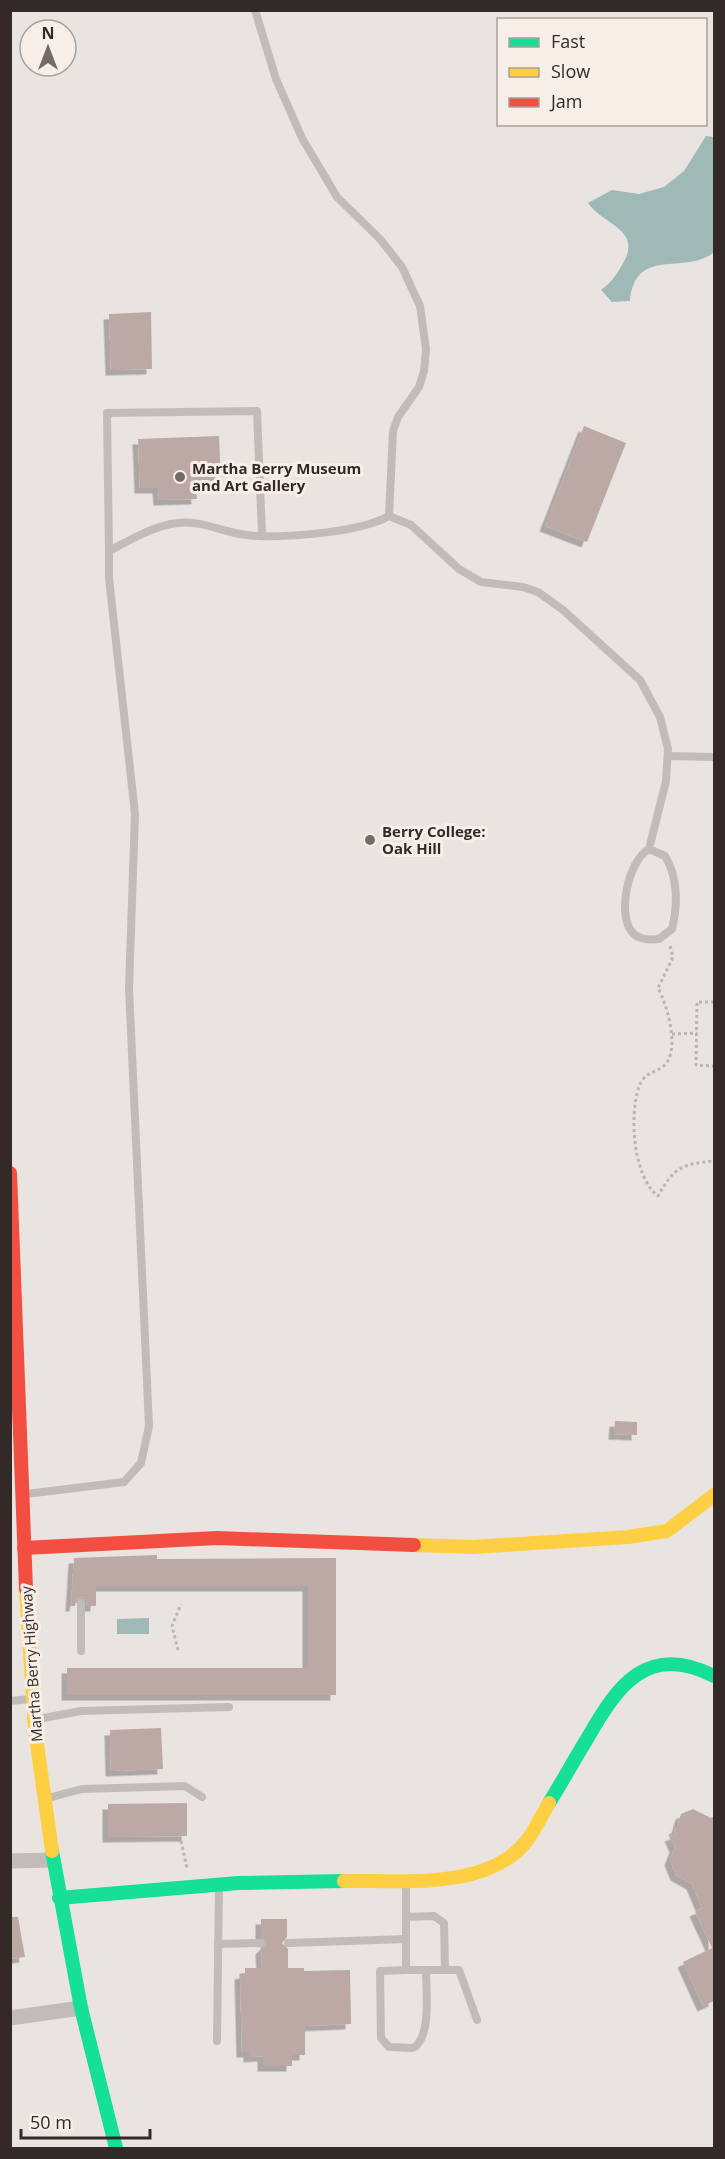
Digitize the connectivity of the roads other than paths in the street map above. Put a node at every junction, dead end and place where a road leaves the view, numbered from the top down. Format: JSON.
{"nodes":[{"id":1,"x":255,"y":10,"type":"edge"},
{"id":2,"x":389,"y":516,"type":"junction"},
{"id":3,"x":262,"y":535,"type":"junction"},
{"id":4,"x":109,"y":550,"type":"junction"},
{"id":5,"x":668,"y":756,"type":"junction"},
{"id":6,"x":714,"y":757,"type":"edge"},
{"id":7,"x":649,"y":849,"type":"junction"},
{"id":8,"x":10,"y":1173,"type":"edge"},
{"id":9,"x":16,"y":1494,"type":"edge"},
{"id":10,"x":714,"y":1495,"type":"edge"},
{"id":11,"x":24,"y":1548,"type":"junction"},
{"id":12,"x":81,"y":1602,"type":"dead end"},
{"id":13,"x":81,"y":1651,"type":"dead end"},
{"id":14,"x":714,"y":1676,"type":"edge"},
{"id":15,"x":33,"y":1699,"type":"junction"},
{"id":16,"x":10,"y":1701,"type":"edge"},
{"id":17,"x":229,"y":1707,"type":"dead end"},
{"id":18,"x":34,"y":1719,"type":"junction"},
{"id":19,"x":202,"y":1797,"type":"dead end"},
{"id":20,"x":44,"y":1799,"type":"junction"},
{"id":21,"x":52,"y":1860,"type":"junction"},
{"id":22,"x":10,"y":1861,"type":"edge"},
{"id":23,"x":406,"y":1881,"type":"junction"},
{"id":24,"x":219,"y":1885,"type":"junction"},
{"id":25,"x":59,"y":1898,"type":"junction"},
{"id":26,"x":406,"y":1917,"type":"junction"},
{"id":27,"x":406,"y":1939,"type":"junction"},
{"id":28,"x":261,"y":1943,"type":"dead end"},
{"id":29,"x":288,"y":1943,"type":"dead end"},
{"id":30,"x":218,"y":1944,"type":"junction"},
{"id":31,"x":406,"y":1970,"type":"junction"},
{"id":32,"x":426,"y":1970,"type":"junction"},
{"id":33,"x":445,"y":1970,"type":"junction"},
{"id":34,"x":81,"y":2008,"type":"junction"},
{"id":35,"x":10,"y":2018,"type":"edge"},
{"id":36,"x":477,"y":2020,"type":"dead end"},
{"id":37,"x":217,"y":2041,"type":"dead end"},
{"id":38,"x":117,"y":2148,"type":"edge"}],
"edges":[{"from":1,"to":2,"type":"lane"},
{"from":2,"to":3,"type":"lane"},
{"from":2,"to":5,"type":"lane"},
{"from":3,"to":4,"type":"lane"},
{"from":3,"to":4,"type":"lane"},
{"from":4,"to":9,"type":"lane"},
{"from":5,"to":6,"type":"lane"},
{"from":5,"to":7,"type":"lane"},
{"from":7,"to":7,"type":"lane"},
{"from":8,"to":9,"type":"street","name":"Martha Berry Highway"},
{"from":9,"to":11,"type":"street","name":"Martha Berry Highway"},
{"from":10,"to":11,"type":"street"},
{"from":11,"to":15,"type":"street","name":"Martha Berry Highway"},
{"from":12,"to":13,"type":"lane"},
{"from":14,"to":23,"type":"street"},
{"from":15,"to":16,"type":"lane"},
{"from":15,"to":18,"type":"street","name":"Martha Berry Highway"},
{"from":17,"to":18,"type":"lane"},
{"from":18,"to":20,"type":"street","name":"Martha Berry Highway"},
{"from":19,"to":20,"type":"lane"},
{"from":20,"to":21,"type":"street","name":"Martha Berry Highway"},
{"from":21,"to":22,"type":"street"},
{"from":21,"to":25,"type":"street","name":"Martha Berry Highway"},
{"from":23,"to":24,"type":"street"},
{"from":23,"to":26,"type":"lane"},
{"from":24,"to":25,"type":"street"},
{"from":24,"to":30,"type":"lane"},
{"from":25,"to":34,"type":"street","name":"Martha Berry Highway"},
{"from":26,"to":27,"type":"lane"},
{"from":26,"to":33,"type":"lane"},
{"from":27,"to":29,"type":"lane"},
{"from":27,"to":31,"type":"lane"},
{"from":28,"to":30,"type":"lane"},
{"from":30,"to":37,"type":"lane"},
{"from":31,"to":32,"type":"lane"},
{"from":31,"to":32,"type":"lane"},
{"from":32,"to":33,"type":"lane"},
{"from":33,"to":36,"type":"lane"},
{"from":34,"to":35,"type":"street"},
{"from":34,"to":38,"type":"street","name":"Martha Berry Highway"}]}
